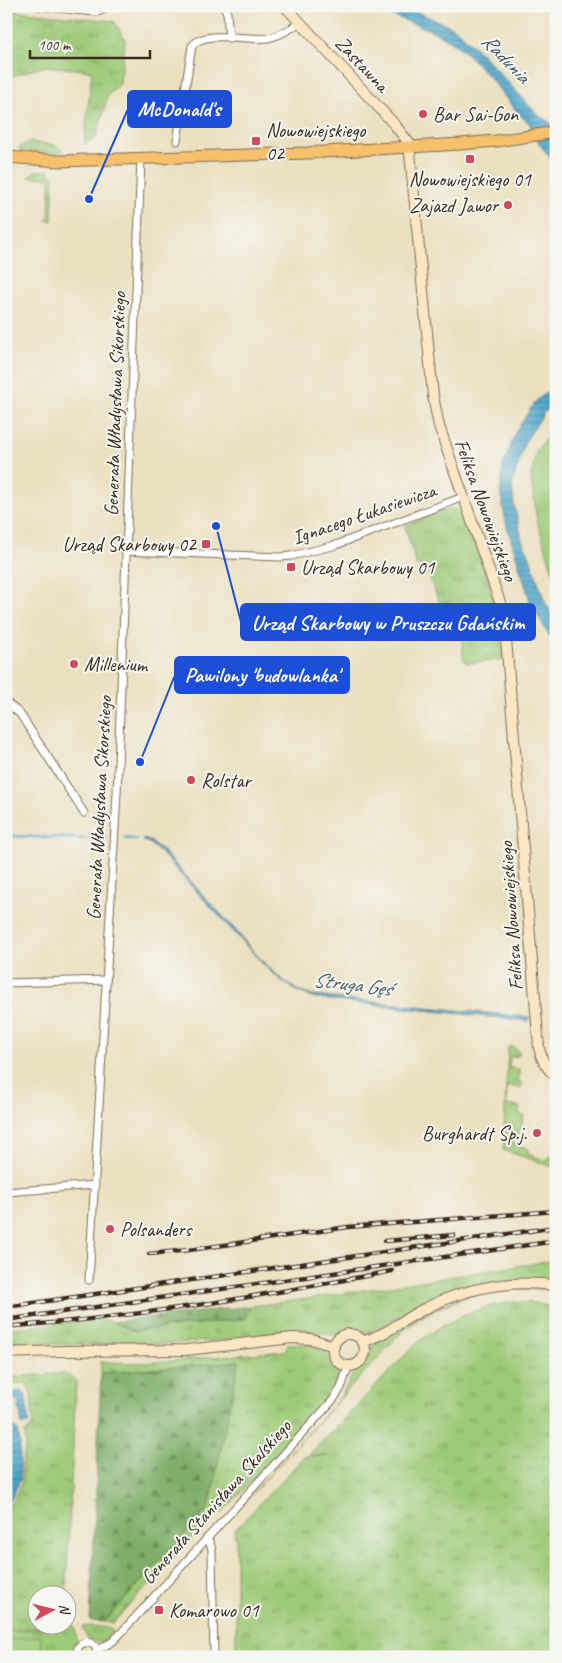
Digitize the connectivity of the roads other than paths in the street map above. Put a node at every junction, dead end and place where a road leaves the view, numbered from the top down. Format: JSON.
{"nodes":[{"id":1,"x":40,"y":6,"type":"edge"},
{"id":2,"x":106,"y":6,"type":"edge"},
{"id":3,"x":224,"y":6,"type":"edge"},
{"id":4,"x":286,"y":6,"type":"edge"},
{"id":5,"x":300,"y":22,"type":"junction"},
{"id":6,"x":229,"y":38,"type":"junction"},
{"id":7,"x":556,"y":132,"type":"edge"},
{"id":8,"x":177,"y":141,"type":"dead end"},
{"id":9,"x":410,"y":147,"type":"junction"},
{"id":10,"x":6,"y":157,"type":"edge"},
{"id":11,"x":141,"y":158,"type":"junction"},
{"id":12,"x":463,"y":497,"type":"junction"},
{"id":13,"x":125,"y":551,"type":"junction"},
{"id":14,"x":6,"y":702,"type":"edge"},
{"id":15,"x":84,"y":813,"type":"dead end"},
{"id":16,"x":106,"y":980,"type":"junction"},
{"id":17,"x":6,"y":983,"type":"edge"},
{"id":18,"x":556,"y":1077,"type":"edge"},
{"id":19,"x":94,"y":1185,"type":"junction"},
{"id":20,"x":6,"y":1191,"type":"edge"},
{"id":21,"x":89,"y":1280,"type":"dead end"},
{"id":22,"x":556,"y":1285,"type":"edge"},
{"id":23,"x":363,"y":1342,"type":"junction"},
{"id":24,"x":334,"y":1346,"type":"junction"},
{"id":25,"x":6,"y":1353,"type":"edge"},
{"id":26,"x":348,"y":1367,"type":"junction"},
{"id":27,"x":206,"y":1539,"type":"junction"},
{"id":28,"x":97,"y":1654,"type":"edge"},
{"id":29,"x":76,"y":1657,"type":"edge"},
{"id":30,"x":214,"y":1657,"type":"edge"}],
"edges":[{"from":1,"to":2,"type":"street"},
{"from":3,"to":6,"type":"street"},
{"from":4,"to":5,"type":"street","name":"Zastawna"},
{"from":5,"to":6,"type":"street"},
{"from":5,"to":9,"type":"street","name":"Zastawna"},
{"from":6,"to":8,"type":"street"},
{"from":7,"to":9,"type":"main road"},
{"from":9,"to":11,"type":"main road"},
{"from":9,"to":12,"type":"street","name":"Feliksa Nowowiejskiego"},
{"from":10,"to":11,"type":"main road"},
{"from":11,"to":13,"type":"street","name":"Generała Władysława Sikorskiego"},
{"from":12,"to":13,"type":"street","name":"Ignacego Łukasiewicza"},
{"from":12,"to":18,"type":"street","name":"Feliksa Nowowiejskiego"},
{"from":13,"to":16,"type":"street","name":"Generała Władysława Sikorskiego"},
{"from":14,"to":15,"type":"street"},
{"from":16,"to":17,"type":"street"},
{"from":16,"to":19,"type":"street","name":"Generała Władysława Sikorskiego"},
{"from":19,"to":20,"type":"street"},
{"from":19,"to":21,"type":"street","name":"Generała Władysława Sikorskiego"},
{"from":22,"to":23,"type":"street"},
{"from":23,"to":24,"type":"street"},
{"from":23,"to":26,"type":"street","name":"Generała Stanisława Skalskiego"},
{"from":24,"to":25,"type":"street"},
{"from":24,"to":26,"type":"street"},
{"from":26,"to":27,"type":"street","name":"Generała Stanisława Skalskiego"},
{"from":27,"to":28,"type":"street","name":"Generała Stanisława Skalskiego"},
{"from":27,"to":30,"type":"street"},
{"from":28,"to":29,"type":"street"}]}
